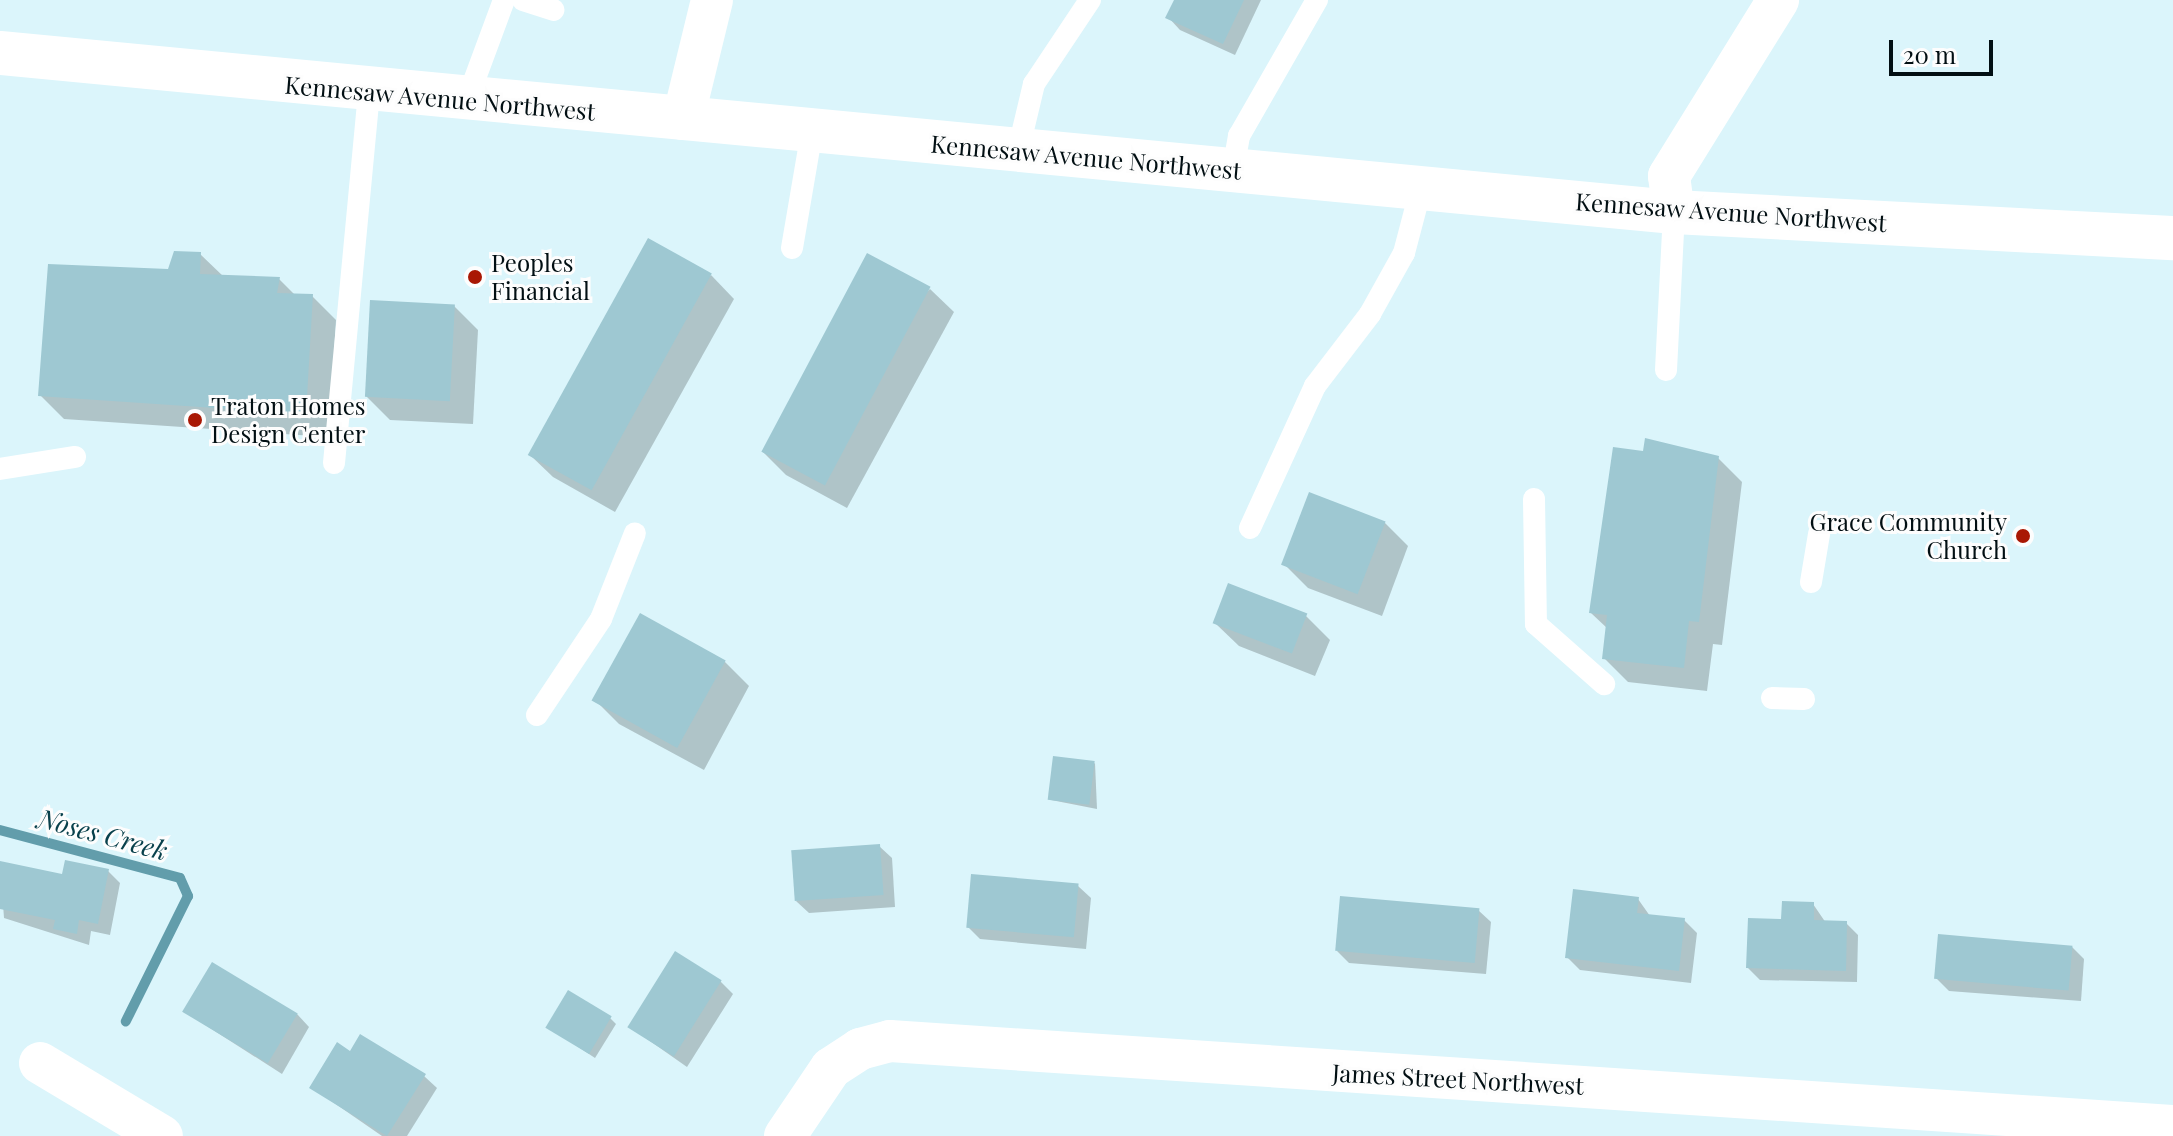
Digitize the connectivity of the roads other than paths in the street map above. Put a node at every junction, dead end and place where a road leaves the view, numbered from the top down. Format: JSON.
{"nodes":[{"id":1,"x":504,"y":0,"type":"edge"},
{"id":2,"x":523,"y":0,"type":"edge"},
{"id":3,"x":712,"y":0,"type":"edge"},
{"id":4,"x":1090,"y":0,"type":"edge"},
{"id":5,"x":1317,"y":0,"type":"edge"},
{"id":6,"x":1778,"y":0,"type":"edge"},
{"id":7,"x":553,"y":10,"type":"dead end"},
{"id":8,"x":0,"y":53,"type":"edge"},
{"id":9,"x":369,"y":93,"type":"junction"},
{"id":10,"x":467,"y":100,"type":"junction"},
{"id":11,"x":683,"y":119,"type":"junction"},
{"id":12,"x":812,"y":131,"type":"junction"},
{"id":13,"x":1018,"y":151,"type":"junction"},
{"id":14,"x":1233,"y":170,"type":"junction"},
{"id":15,"x":1421,"y":188,"type":"junction"},
{"id":16,"x":1674,"y":212,"type":"junction"},
{"id":17,"x":2173,"y":238,"type":"edge"},
{"id":18,"x":792,"y":248,"type":"dead end"},
{"id":19,"x":1666,"y":370,"type":"dead end"},
{"id":20,"x":75,"y":457,"type":"dead end"},
{"id":21,"x":334,"y":463,"type":"dead end"},
{"id":22,"x":0,"y":469,"type":"edge"},
{"id":23,"x":1534,"y":499,"type":"dead end"},
{"id":24,"x":1250,"y":528,"type":"dead end"},
{"id":25,"x":635,"y":533,"type":"dead end"},
{"id":26,"x":1819,"y":534,"type":"dead end"},
{"id":27,"x":1811,"y":582,"type":"dead end"},
{"id":28,"x":1604,"y":684,"type":"dead end"},
{"id":29,"x":1772,"y":698,"type":"dead end"},
{"id":30,"x":1804,"y":699,"type":"dead end"},
{"id":31,"x":537,"y":715,"type":"dead end"},
{"id":32,"x":40,"y":1063,"type":"dead end"},
{"id":33,"x":2173,"y":1126,"type":"edge"},
{"id":34,"x":162,"y":1136,"type":"edge"},
{"id":35,"x":785,"y":1136,"type":"edge"}],
"edges":[{"from":1,"to":10,"type":"lane"},
{"from":2,"to":7,"type":"lane"},
{"from":3,"to":11,"type":"street"},
{"from":4,"to":13,"type":"lane"},
{"from":5,"to":14,"type":"lane"},
{"from":6,"to":16,"type":"street"},
{"from":8,"to":9,"type":"street","name":"Kennesaw Avenue Northwest"},
{"from":9,"to":10,"type":"street","name":"Kennesaw Avenue Northwest"},
{"from":9,"to":21,"type":"lane"},
{"from":10,"to":11,"type":"street","name":"Kennesaw Avenue Northwest"},
{"from":11,"to":12,"type":"street","name":"Kennesaw Avenue Northwest"},
{"from":12,"to":13,"type":"street","name":"Kennesaw Avenue Northwest"},
{"from":12,"to":18,"type":"lane"},
{"from":13,"to":14,"type":"street","name":"Kennesaw Avenue Northwest"},
{"from":14,"to":15,"type":"street","name":"Kennesaw Avenue Northwest"},
{"from":15,"to":16,"type":"street","name":"Kennesaw Avenue Northwest"},
{"from":15,"to":24,"type":"lane"},
{"from":16,"to":17,"type":"street","name":"Kennesaw Avenue Northwest"},
{"from":16,"to":19,"type":"lane"},
{"from":20,"to":22,"type":"lane"},
{"from":23,"to":28,"type":"lane"},
{"from":25,"to":31,"type":"lane"},
{"from":26,"to":27,"type":"lane"},
{"from":29,"to":30,"type":"lane"},
{"from":32,"to":34,"type":"street"},
{"from":33,"to":35,"type":"street","name":"James Street Northwest"}]}
